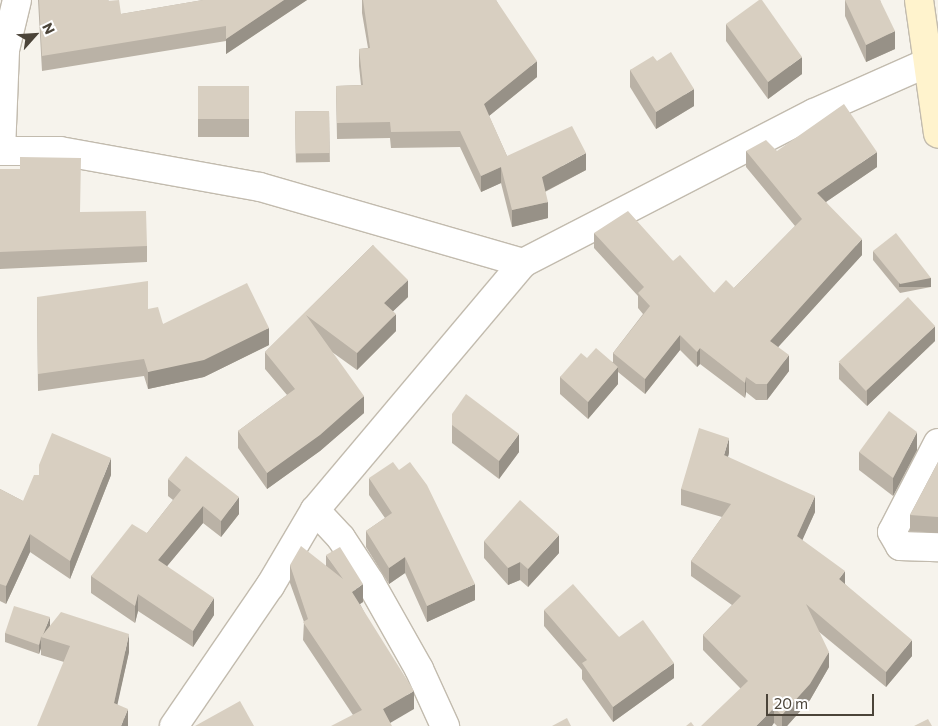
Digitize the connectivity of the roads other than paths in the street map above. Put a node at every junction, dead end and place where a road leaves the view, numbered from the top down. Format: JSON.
{"nodes":[{"id":1,"x":17,"y":0,"type":"edge"},
{"id":2,"x":919,"y":0,"type":"edge"},
{"id":3,"x":933,"y":59,"type":"edge"},
{"id":4,"x":938,"y":134,"type":"edge"},
{"id":5,"x":1,"y":151,"type":"edge"},
{"id":6,"x":523,"y":262,"type":"junction"},
{"id":7,"x":938,"y":443,"type":"edge"},
{"id":8,"x":315,"y":510,"type":"junction"},
{"id":9,"x":938,"y":546,"type":"edge"},
{"id":10,"x":174,"y":726,"type":"edge"},
{"id":11,"x":446,"y":726,"type":"edge"}],
"edges":[{"from":1,"to":5,"type":"street"},
{"from":2,"to":3,"type":"street"},
{"from":3,"to":4,"type":"street"},
{"from":3,"to":6,"type":"street"},
{"from":5,"to":6,"type":"street"},
{"from":6,"to":8,"type":"street"},
{"from":7,"to":9,"type":"street"},
{"from":8,"to":10,"type":"street"},
{"from":8,"to":11,"type":"street"}]}
